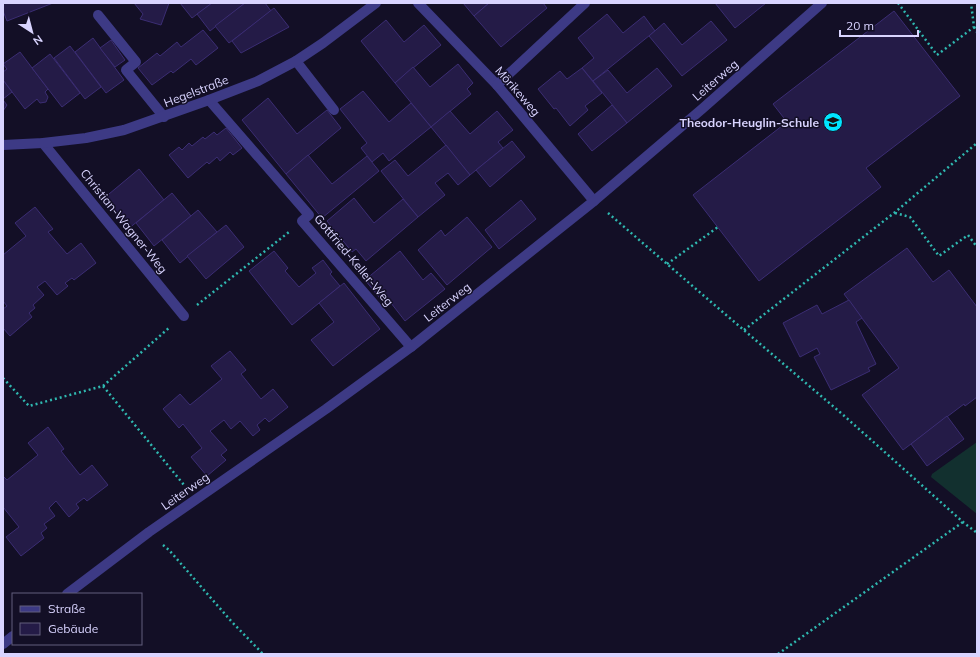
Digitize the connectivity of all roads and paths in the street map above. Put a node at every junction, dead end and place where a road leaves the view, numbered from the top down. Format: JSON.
{"nodes":[{"id":1,"x":376,"y":3,"type":"edge"},
{"id":2,"x":418,"y":3,"type":"edge"},
{"id":3,"x":585,"y":3,"type":"edge"},
{"id":4,"x":822,"y":3,"type":"edge"},
{"id":5,"x":898,"y":3,"type":"edge"},
{"id":6,"x":971,"y":3,"type":"edge"},
{"id":7,"x":98,"y":16,"type":"dead end"},
{"id":8,"x":974,"y":27,"type":"junction"},
{"id":9,"x":977,"y":32,"type":"edge"},
{"id":10,"x":296,"y":61,"type":"junction"},
{"id":11,"x":497,"y":85,"type":"junction"},
{"id":12,"x":209,"y":100,"type":"junction"},
{"id":13,"x":334,"y":110,"type":"dead end"},
{"id":14,"x":164,"y":117,"type":"junction"},
{"id":15,"x":44,"y":143,"type":"junction"},
{"id":16,"x":977,"y":143,"type":"edge"},
{"id":17,"x":3,"y":145,"type":"edge"},
{"id":18,"x":594,"y":201,"type":"junction"},
{"id":19,"x":894,"y":213,"type":"junction"},
{"id":20,"x":302,"y":221,"type":"junction"},
{"id":21,"x":718,"y":227,"type":"dead end"},
{"id":22,"x":977,"y":247,"type":"edge"},
{"id":23,"x":667,"y":264,"type":"junction"},
{"id":24,"x":184,"y":316,"type":"junction"},
{"id":25,"x":744,"y":330,"type":"junction"},
{"id":26,"x":411,"y":347,"type":"junction"},
{"id":27,"x":3,"y":378,"type":"edge"},
{"id":28,"x":103,"y":386,"type":"junction"},
{"id":29,"x":196,"y":499,"type":"junction"},
{"id":30,"x":963,"y":522,"type":"junction"},
{"id":31,"x":149,"y":532,"type":"junction"},
{"id":32,"x":977,"y":533,"type":"edge"},
{"id":33,"x":68,"y":593,"type":"edge"},
{"id":34,"x":12,"y":637,"type":"edge"},
{"id":35,"x":3,"y":644,"type":"edge"},
{"id":36,"x":262,"y":654,"type":"edge"},
{"id":37,"x":778,"y":654,"type":"edge"}],
"edges":[{"from":1,"to":10,"type":"street","name":"Hegelstraße"},
{"from":2,"to":11,"type":"street","name":"Mörikeweg"},
{"from":3,"to":11,"type":"street"},
{"from":4,"to":18,"type":"street","name":"Leiterweg"},
{"from":5,"to":8,"type":"path"},
{"from":6,"to":8,"type":"path"},
{"from":7,"to":14,"type":"street"},
{"from":8,"to":9,"type":"path"},
{"from":10,"to":12,"type":"street","name":"Hegelstraße"},
{"from":10,"to":13,"type":"street"},
{"from":11,"to":18,"type":"street","name":"Mörikeweg"},
{"from":12,"to":14,"type":"street","name":"Hegelstraße"},
{"from":12,"to":20,"type":"street","name":"Gottfried-Keller-Weg"},
{"from":14,"to":15,"type":"street","name":"Hegelstraße"},
{"from":15,"to":17,"type":"street","name":"Hegelstraße"},
{"from":15,"to":24,"type":"street","name":"Christian-Wagner-Weg"},
{"from":16,"to":19,"type":"path"},
{"from":18,"to":23,"type":"path"},
{"from":18,"to":26,"type":"street","name":"Leiterweg"},
{"from":19,"to":22,"type":"path"},
{"from":19,"to":25,"type":"path"},
{"from":20,"to":24,"type":"path"},
{"from":20,"to":26,"type":"street","name":"Gottfried-Keller-Weg"},
{"from":21,"to":23,"type":"path"},
{"from":23,"to":25,"type":"path"},
{"from":24,"to":28,"type":"path"},
{"from":25,"to":30,"type":"path"},
{"from":26,"to":29,"type":"street","name":"Leiterweg"},
{"from":27,"to":28,"type":"path"},
{"from":28,"to":29,"type":"path"},
{"from":29,"to":31,"type":"street","name":"Leiterweg"},
{"from":30,"to":32,"type":"path"},
{"from":30,"to":37,"type":"path"},
{"from":31,"to":33,"type":"street","name":"Leiterweg"},
{"from":31,"to":36,"type":"path"},
{"from":34,"to":35,"type":"street"}]}
